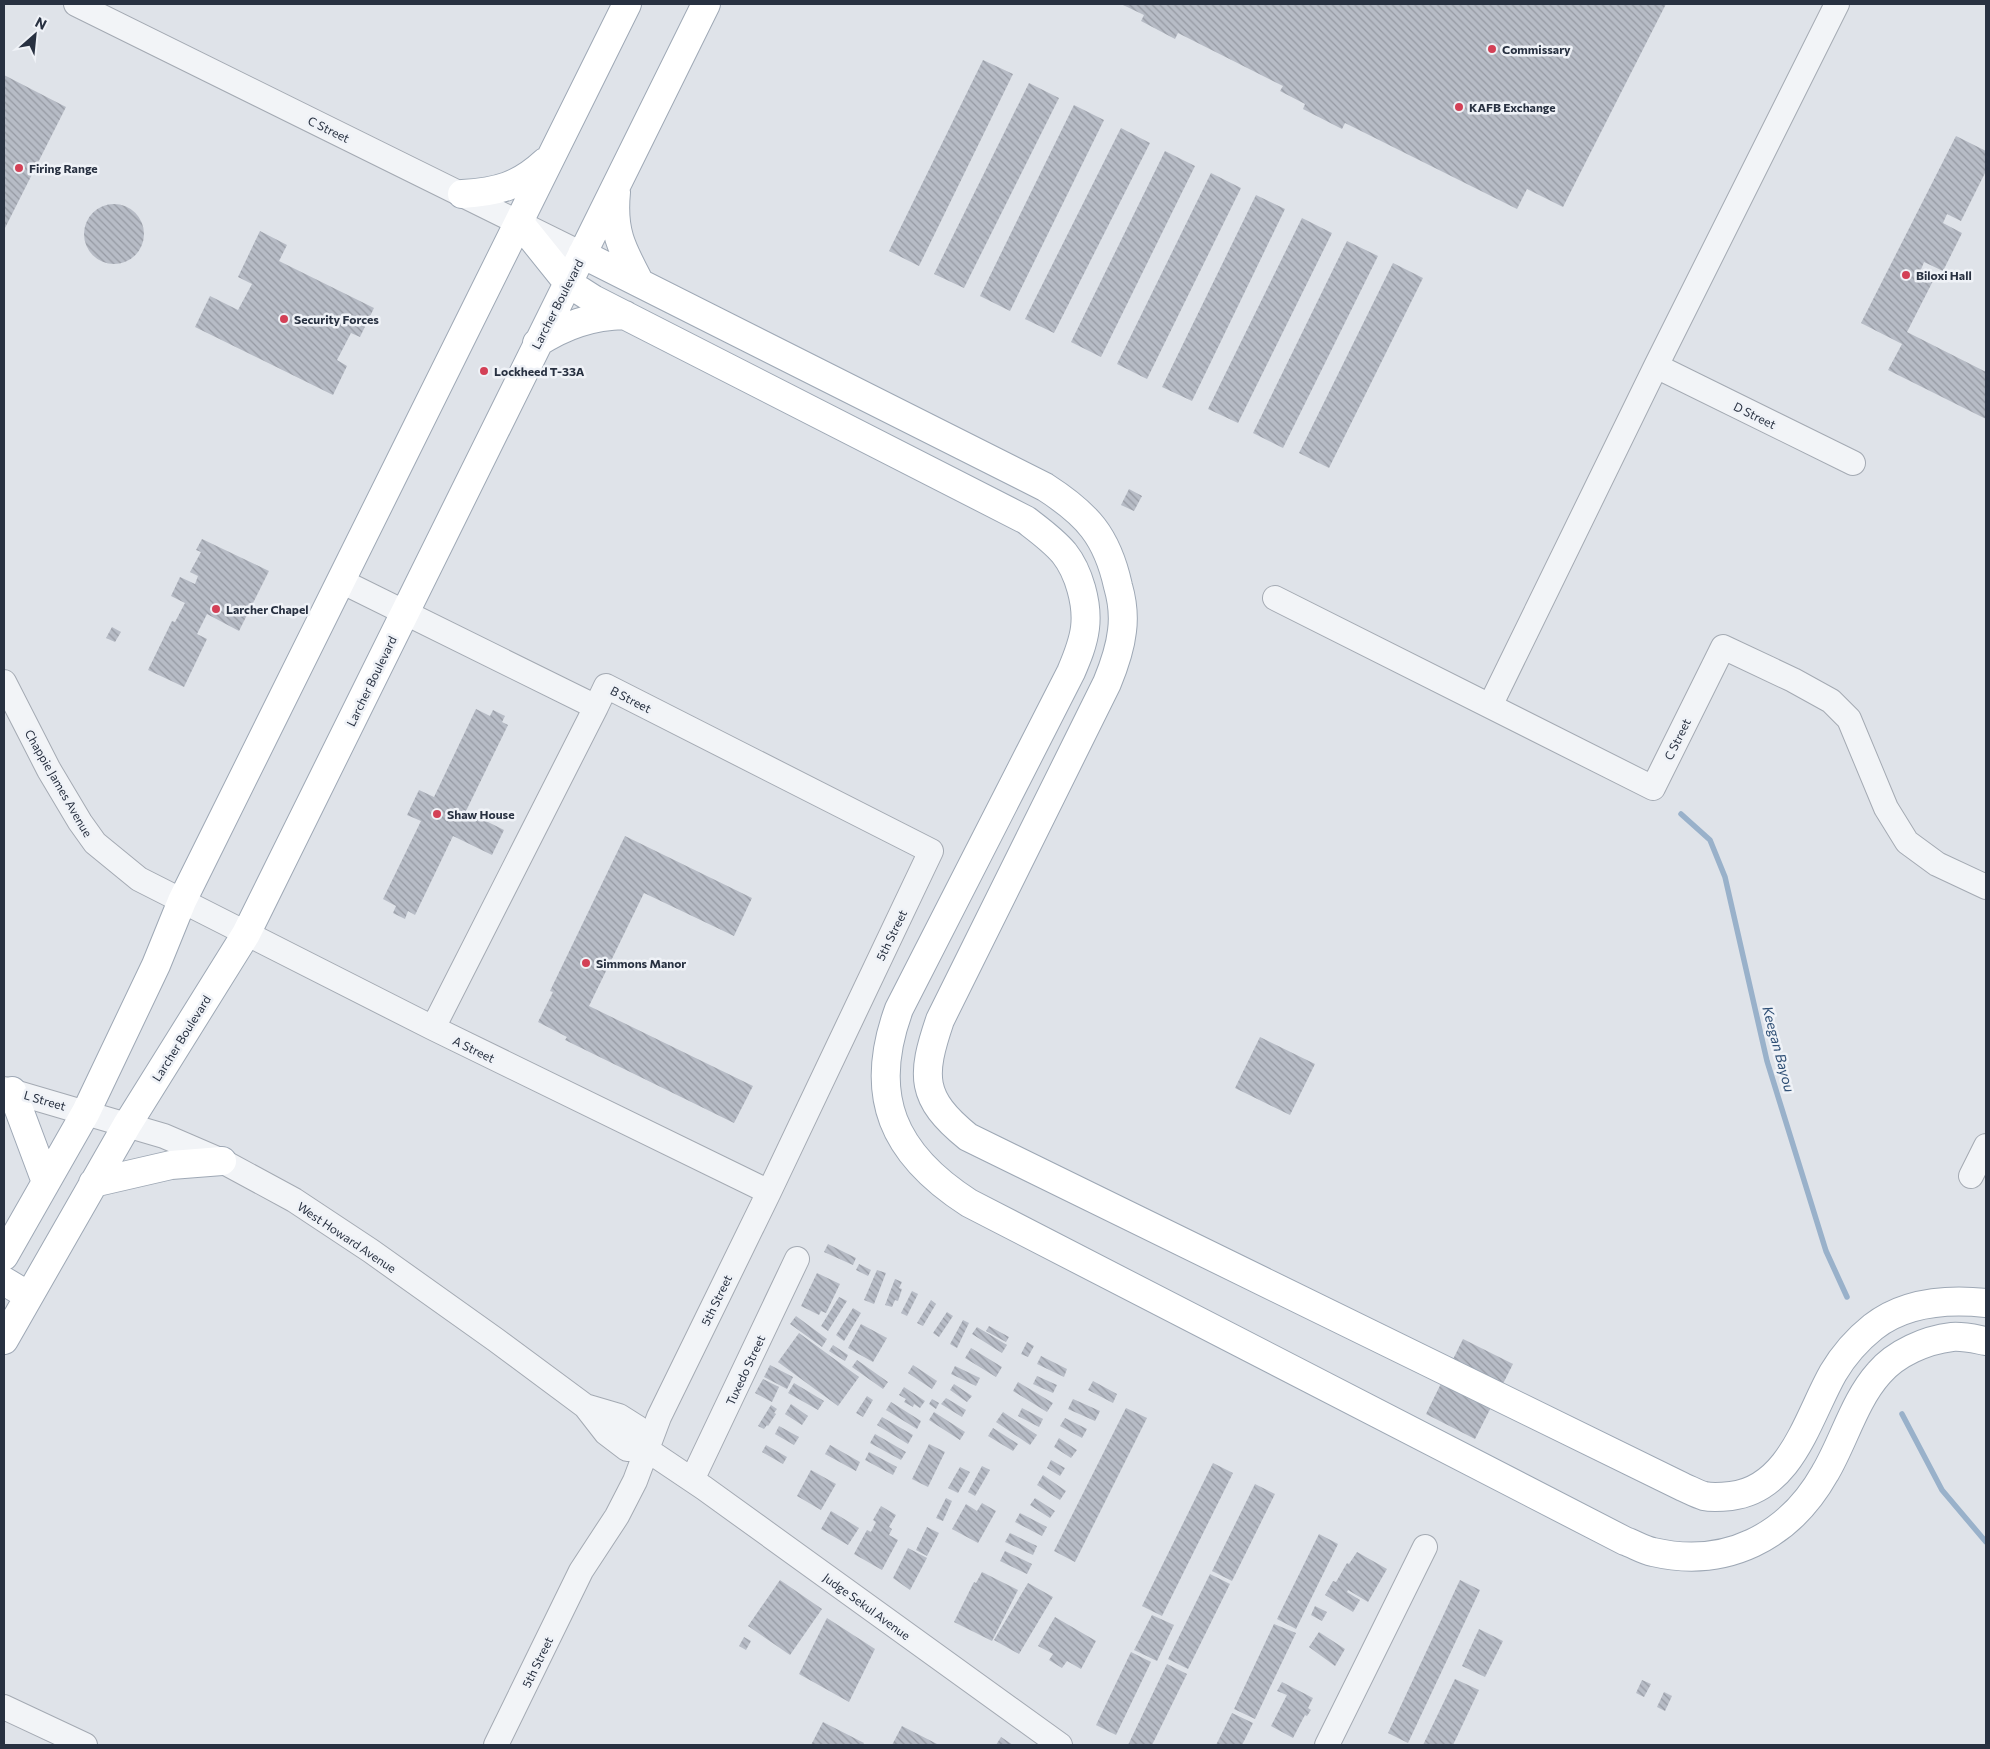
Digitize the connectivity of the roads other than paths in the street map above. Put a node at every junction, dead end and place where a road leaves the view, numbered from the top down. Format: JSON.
{"nodes":[{"id":1,"x":76,"y":4,"type":"edge"},
{"id":2,"x":628,"y":4,"type":"edge"},
{"id":3,"x":706,"y":4,"type":"edge"},
{"id":4,"x":1837,"y":4,"type":"edge"},
{"id":5,"x":552,"y":156,"type":"junction"},
{"id":6,"x":617,"y":183,"type":"junction"},
{"id":7,"x":462,"y":194,"type":"junction"},
{"id":8,"x":519,"y":222,"type":"junction"},
{"id":9,"x":582,"y":254,"type":"junction"},
{"id":10,"x":568,"y":283,"type":"junction"},
{"id":11,"x":640,"y":283,"type":"junction"},
{"id":12,"x":625,"y":315,"type":"junction"},
{"id":13,"x":537,"y":343,"type":"junction"},
{"id":14,"x":1656,"y":366,"type":"junction"},
{"id":15,"x":1853,"y":463,"type":"dead end"},
{"id":16,"x":341,"y":581,"type":"junction"},
{"id":17,"x":1275,"y":598,"type":"dead end"},
{"id":18,"x":405,"y":613,"type":"junction"},
{"id":19,"x":4,"y":682,"type":"edge"},
{"id":20,"x":1490,"y":706,"type":"junction"},
{"id":21,"x":596,"y":707,"type":"junction"},
{"id":22,"x":931,"y":851,"type":"joint"},
{"id":23,"x":1986,"y":887,"type":"edge"},
{"id":24,"x":182,"y":901,"type":"junction"},
{"id":25,"x":246,"y":934,"type":"junction"},
{"id":26,"x":433,"y":1028,"type":"junction"},
{"id":27,"x":8,"y":1090,"type":"edge"},
{"id":28,"x":86,"y":1112,"type":"junction"},
{"id":29,"x":127,"y":1125,"type":"junction"},
{"id":30,"x":1986,"y":1146,"type":"edge"},
{"id":31,"x":222,"y":1161,"type":"junction"},
{"id":32,"x":1971,"y":1176,"type":"dead end"},
{"id":33,"x":46,"y":1182,"type":"junction"},
{"id":34,"x":94,"y":1183,"type":"junction"},
{"id":35,"x":769,"y":1192,"type":"junction"},
{"id":36,"x":4,"y":1256,"type":"edge"},
{"id":37,"x":798,"y":1259,"type":"dead end"},
{"id":38,"x":4,"y":1281,"type":"edge"},
{"id":39,"x":29,"y":1296,"type":"junction"},
{"id":40,"x":1986,"y":1303,"type":"edge"},
{"id":41,"x":4,"y":1340,"type":"edge"},
{"id":42,"x":1986,"y":1341,"type":"edge"},
{"id":43,"x":646,"y":1449,"type":"junction"},
{"id":44,"x":683,"y":1474,"type":"junction"},
{"id":45,"x":1425,"y":1547,"type":"dead end"},
{"id":46,"x":4,"y":1707,"type":"edge"},
{"id":47,"x":85,"y":1745,"type":"edge"},
{"id":48,"x":496,"y":1745,"type":"edge"},
{"id":49,"x":1060,"y":1745,"type":"edge"},
{"id":50,"x":1327,"y":1745,"type":"edge"}],
"edges":[{"from":1,"to":7,"type":"street","name":"C Street"},
{"from":2,"to":5,"type":"main road"},
{"from":3,"to":6,"type":"main road","name":"Larcher Boulevard"},
{"from":4,"to":14,"type":"street"},
{"from":5,"to":7,"type":"main road"},
{"from":5,"to":8,"type":"main road"},
{"from":6,"to":9,"type":"main road","name":"Larcher Boulevard"},
{"from":6,"to":11,"type":"main road"},
{"from":7,"to":8,"type":"street","name":"C Street"},
{"from":8,"to":9,"type":"street","name":"C Street"},
{"from":8,"to":10,"type":"main road"},
{"from":8,"to":16,"type":"main road"},
{"from":9,"to":10,"type":"main road","name":"Larcher Boulevard"},
{"from":9,"to":11,"type":"main road"},
{"from":10,"to":12,"type":"main road"},
{"from":10,"to":13,"type":"main road","name":"Larcher Boulevard"},
{"from":11,"to":40,"type":"main road"},
{"from":12,"to":13,"type":"main road"},
{"from":12,"to":42,"type":"main road"},
{"from":13,"to":18,"type":"main road","name":"Larcher Boulevard"},
{"from":14,"to":15,"type":"street","name":"D Street"},
{"from":14,"to":20,"type":"street"},
{"from":16,"to":18,"type":"street","name":"B Street"},
{"from":16,"to":24,"type":"main road"},
{"from":17,"to":20,"type":"street","name":"C Street"},
{"from":18,"to":21,"type":"street","name":"B Street"},
{"from":18,"to":25,"type":"main road","name":"Larcher Boulevard"},
{"from":19,"to":24,"type":"street","name":"Chappie James Avenue"},
{"from":20,"to":23,"type":"street","name":"C Street"},
{"from":21,"to":22,"type":"street","name":"B Street"},
{"from":21,"to":26,"type":"street"},
{"from":22,"to":35,"type":"street","name":"5th Street"},
{"from":24,"to":25,"type":"street","name":"A Street"},
{"from":24,"to":28,"type":"main road"},
{"from":25,"to":26,"type":"street","name":"A Street"},
{"from":25,"to":29,"type":"main road","name":"Larcher Boulevard"},
{"from":26,"to":35,"type":"street","name":"A Street"},
{"from":27,"to":28,"type":"street","name":"L Street"},
{"from":27,"to":33,"type":"main road"},
{"from":28,"to":29,"type":"street","name":"West Howard Avenue"},
{"from":28,"to":33,"type":"main road"},
{"from":29,"to":31,"type":"street","name":"West Howard Avenue"},
{"from":29,"to":34,"type":"main road","name":"Larcher Boulevard"},
{"from":30,"to":32,"type":"street"},
{"from":31,"to":34,"type":"main road"},
{"from":31,"to":43,"type":"street","name":"West Howard Avenue"},
{"from":33,"to":36,"type":"main road"},
{"from":34,"to":39,"type":"main road","name":"Larcher Boulevard"},
{"from":35,"to":43,"type":"street","name":"5th Street"},
{"from":37,"to":44,"type":"street","name":"Tuxedo Street"},
{"from":38,"to":39,"type":"main road"},
{"from":39,"to":41,"type":"main road","name":"Larcher Boulevard"},
{"from":43,"to":44,"type":"street","name":"West Howard Avenue"},
{"from":43,"to":48,"type":"street","name":"5th Street"},
{"from":44,"to":49,"type":"street","name":"Judge Sekul Avenue"},
{"from":45,"to":50,"type":"street"},
{"from":46,"to":47,"type":"street"}]}
